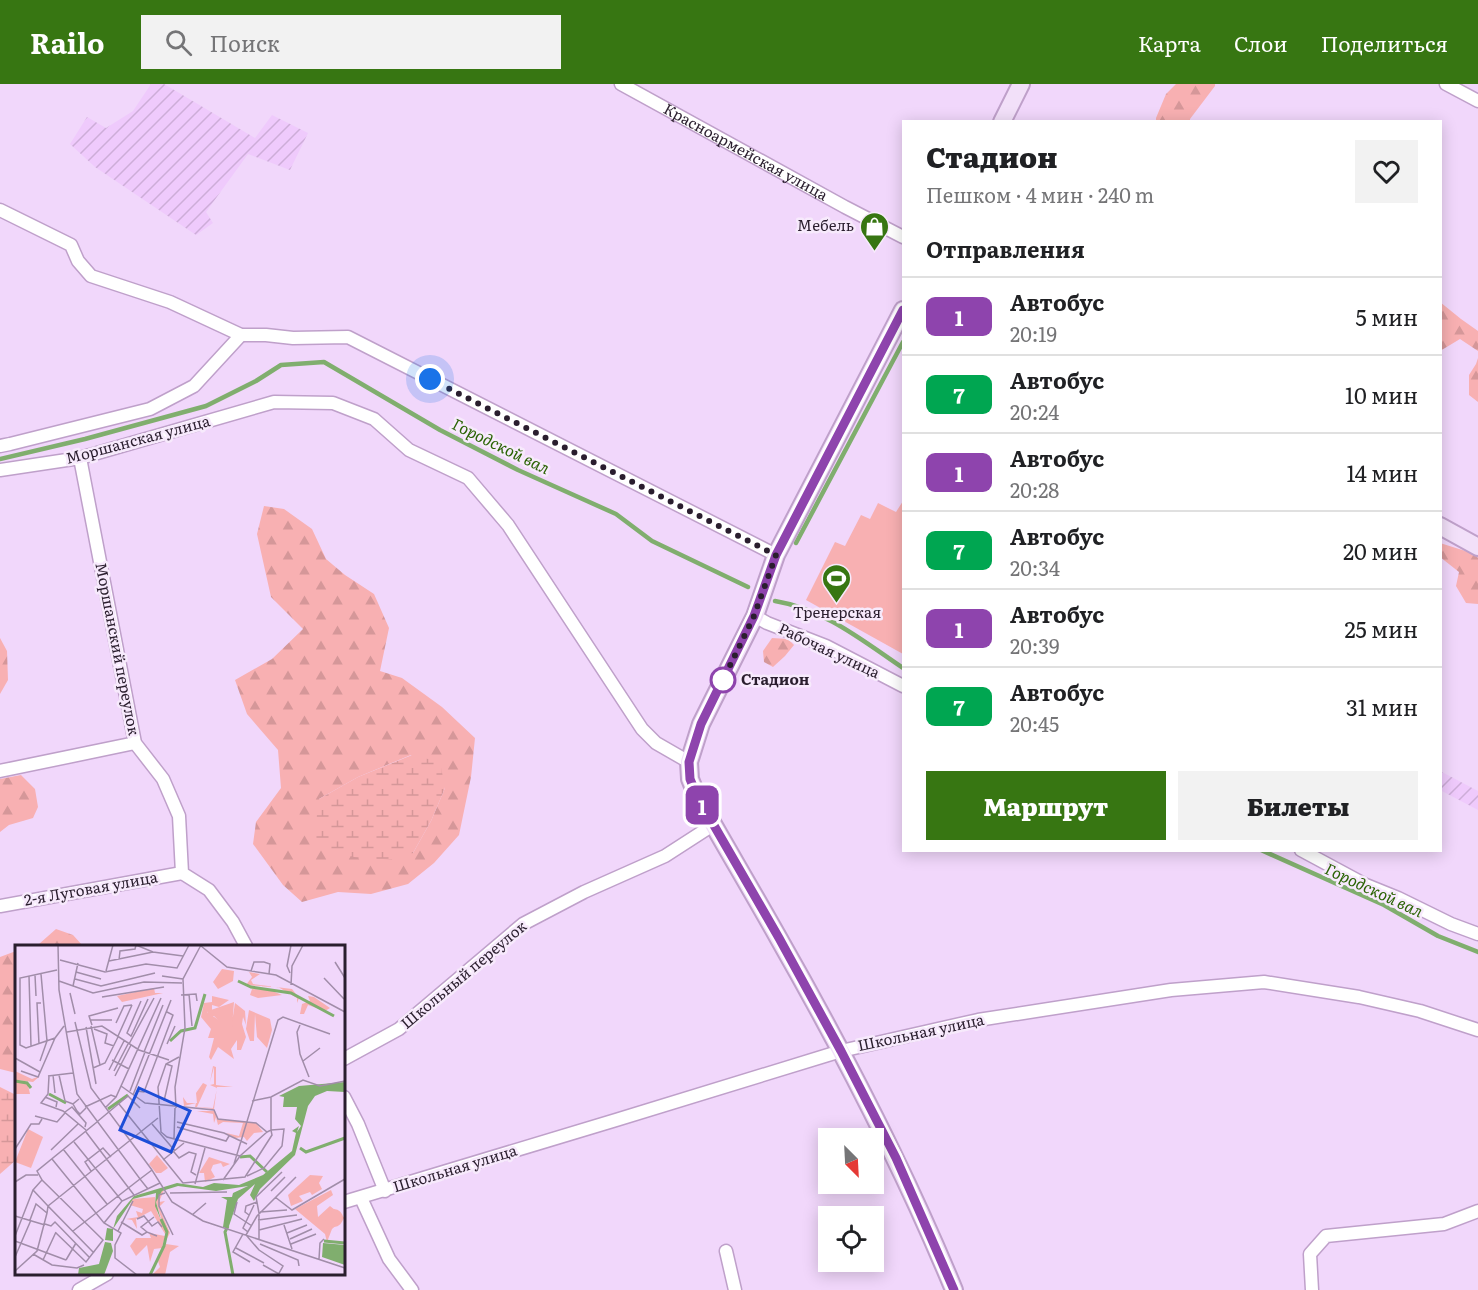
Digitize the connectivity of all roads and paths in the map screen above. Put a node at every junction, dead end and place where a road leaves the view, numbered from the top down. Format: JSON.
{"nodes":[{"id":1,"x":621,"y":84,"type":"edge"},
{"id":2,"x":1021,"y":84,"type":"edge"},
{"id":3,"x":1446,"y":84,"type":"edge"},
{"id":4,"x":1478,"y":101,"type":"edge"},
{"id":5,"x":1003,"y":120,"type":"edge"},
{"id":6,"x":0,"y":210,"type":"edge"},
{"id":7,"x":902,"y":236,"type":"edge"},
{"id":8,"x":902,"y":312,"type":"edge"},
{"id":9,"x":241,"y":335,"type":"junction"},
{"id":10,"x":0,"y":446,"type":"edge"},
{"id":11,"x":80,"y":458,"type":"junction"},
{"id":12,"x":0,"y":470,"type":"edge"},
{"id":13,"x":1442,"y":527,"type":"edge"},
{"id":14,"x":1478,"y":547,"type":"edge"},
{"id":15,"x":776,"y":555,"type":"junction"},
{"id":16,"x":754,"y":616,"type":"junction"},
{"id":17,"x":902,"y":685,"type":"edge"},
{"id":18,"x":135,"y":743,"type":"junction"},
{"id":19,"x":689,"y":762,"type":"junction"},
{"id":20,"x":0,"y":771,"type":"edge"},
{"id":21,"x":713,"y":825,"type":"junction"},
{"id":22,"x":1305,"y":852,"type":"edge"},
{"id":23,"x":182,"y":873,"type":"junction"},
{"id":24,"x":0,"y":906,"type":"edge"},
{"id":25,"x":1478,"y":934,"type":"edge"},
{"id":26,"x":245,"y":945,"type":"edge"},
{"id":27,"x":1478,"y":1030,"type":"edge"},
{"id":28,"x":841,"y":1051,"type":"junction"},
{"id":29,"x":345,"y":1058,"type":"edge"},
{"id":30,"x":345,"y":1099,"type":"edge"},
{"id":31,"x":385,"y":1191,"type":"junction"},
{"id":32,"x":361,"y":1198,"type":"junction"},
{"id":33,"x":345,"y":1202,"type":"edge"},
{"id":34,"x":1478,"y":1211,"type":"edge"},
{"id":35,"x":726,"y":1251,"type":"dead end"},
{"id":36,"x":105,"y":1275,"type":"edge"},
{"id":37,"x":79,"y":1290,"type":"edge"},
{"id":38,"x":412,"y":1290,"type":"edge"},
{"id":39,"x":735,"y":1290,"type":"edge"},
{"id":40,"x":954,"y":1290,"type":"edge"},
{"id":41,"x":1312,"y":1290,"type":"edge"}],
"edges":[{"from":1,"to":7,"type":"street","name":"Красноармейская улица"},
{"from":2,"to":5,"type":"street"},
{"from":3,"to":4,"type":"street"},
{"from":6,"to":9,"type":"street"},
{"from":8,"to":15,"type":"street"},
{"from":9,"to":10,"type":"street","name":"Моршанская улица"},
{"from":9,"to":15,"type":"street"},
{"from":11,"to":12,"type":"street","name":"Моршанская улица"},
{"from":11,"to":18,"type":"street","name":"Моршанский переулок"},
{"from":11,"to":19,"type":"street","name":"Моршанская улица"},
{"from":13,"to":14,"type":"street"},
{"from":15,"to":16,"type":"street"},
{"from":16,"to":17,"type":"street","name":"Рабочая улица"},
{"from":16,"to":19,"type":"street"},
{"from":18,"to":20,"type":"street"},
{"from":18,"to":23,"type":"street","name":"Моршанский переулок"},
{"from":19,"to":21,"type":"street"},
{"from":21,"to":28,"type":"street"},
{"from":21,"to":29,"type":"street","name":"Школьный переулок"},
{"from":22,"to":25,"type":"street"},
{"from":23,"to":24,"type":"street","name":"2-я Луговая улица"},
{"from":23,"to":26,"type":"street"},
{"from":27,"to":28,"type":"street","name":"Школьная улица"},
{"from":28,"to":31,"type":"street","name":"Школьная улица"},
{"from":28,"to":40,"type":"street"},
{"from":30,"to":31,"type":"street"},
{"from":31,"to":32,"type":"street","name":"Школьная улица"},
{"from":32,"to":33,"type":"street","name":"Школьная улица"},
{"from":32,"to":38,"type":"street"},
{"from":34,"to":41,"type":"street"},
{"from":35,"to":39,"type":"street"},
{"from":36,"to":37,"type":"street"}]}
